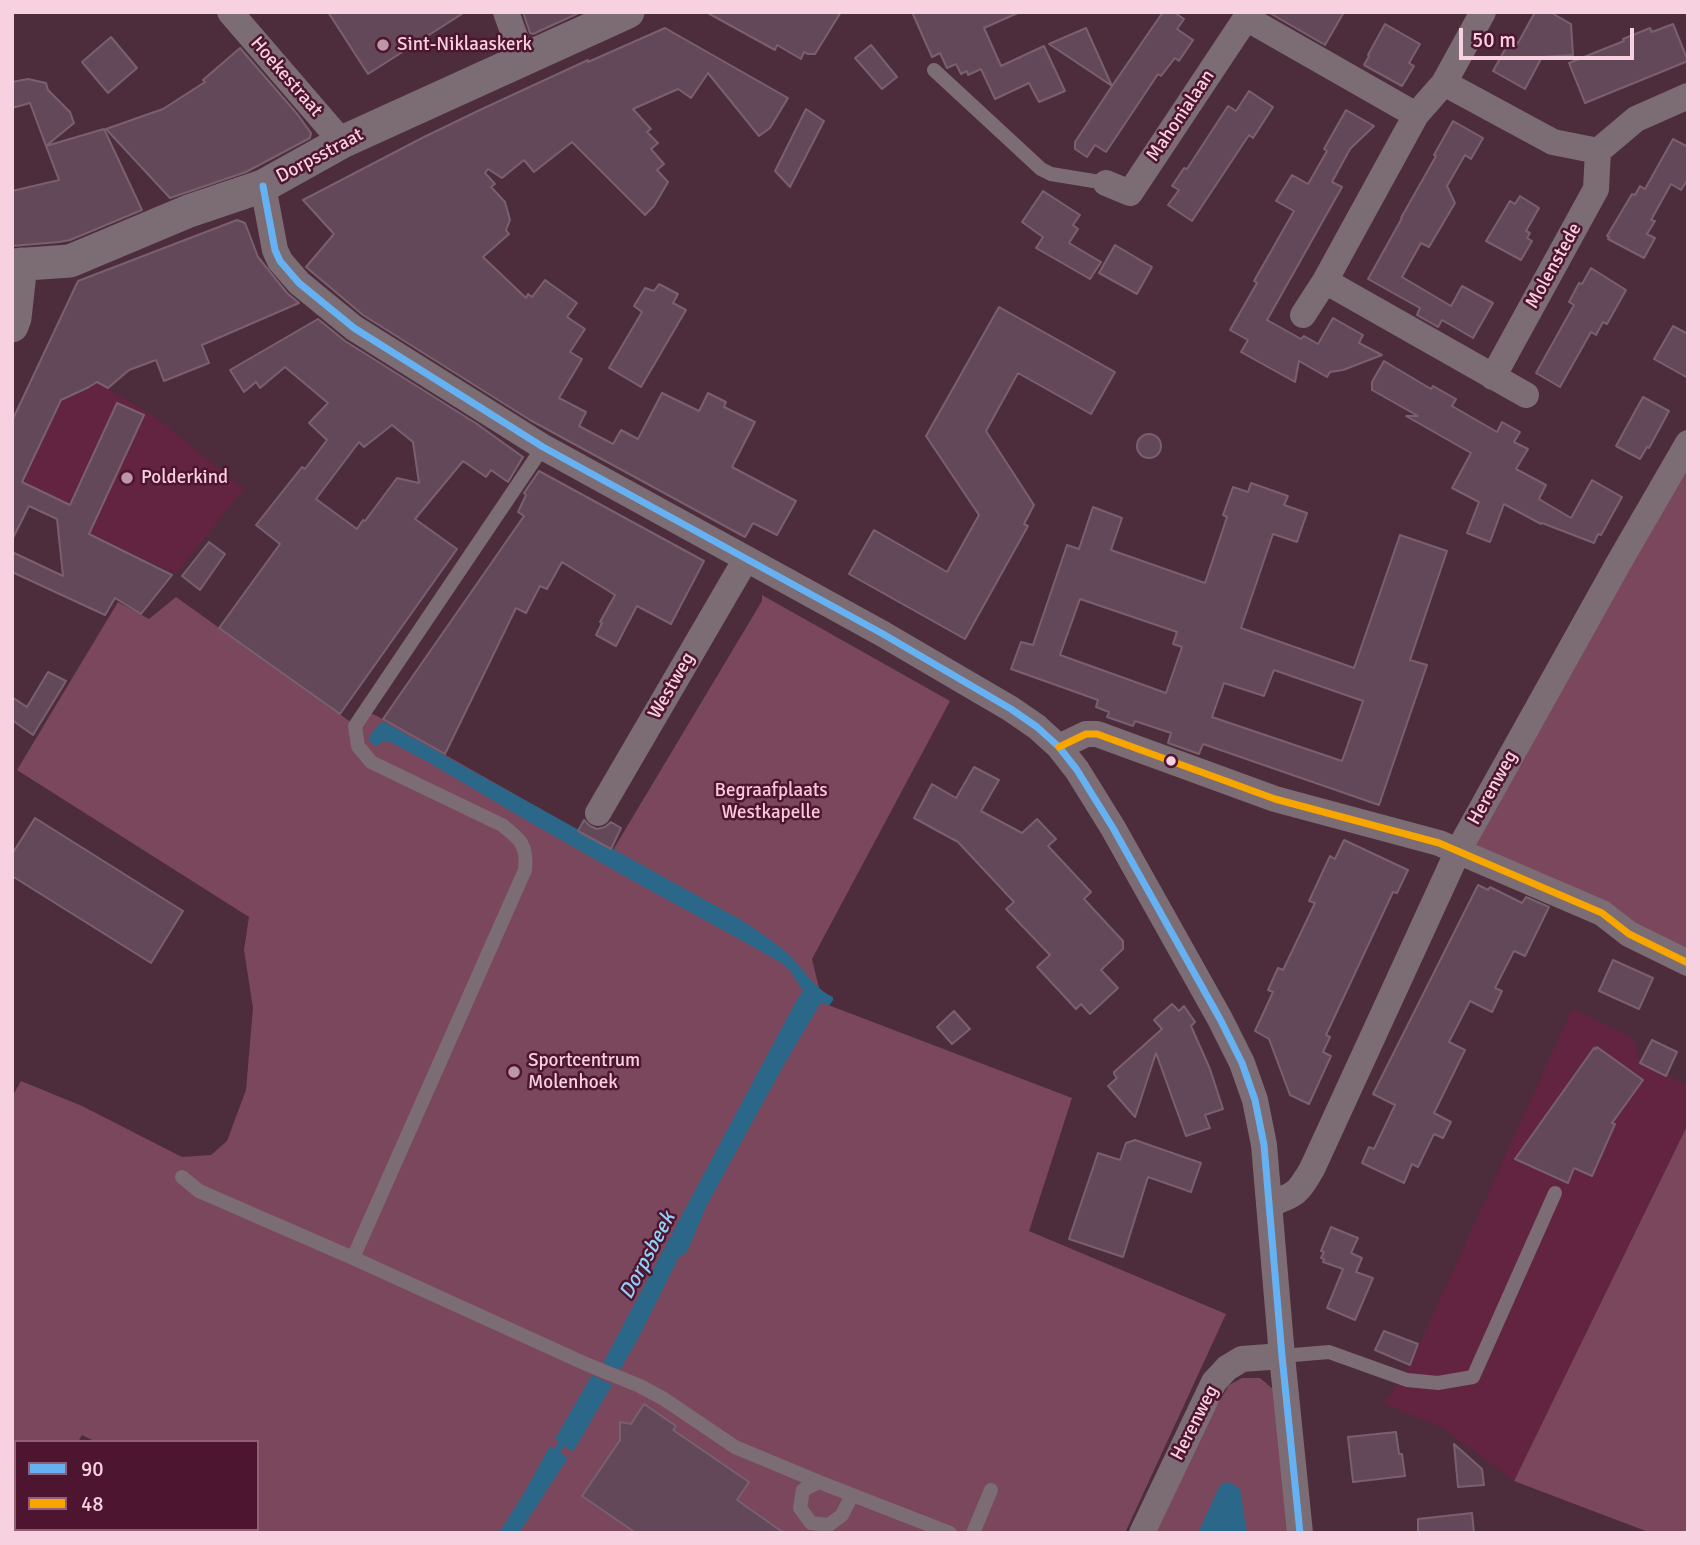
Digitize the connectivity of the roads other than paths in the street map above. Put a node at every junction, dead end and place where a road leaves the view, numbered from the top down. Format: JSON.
{"nodes":[{"id":1,"x":230,"y":12,"type":"edge"},
{"id":2,"x":506,"y":12,"type":"edge"},
{"id":3,"x":628,"y":12,"type":"edge"},
{"id":4,"x":1483,"y":12,"type":"edge"},
{"id":5,"x":1248,"y":15,"type":"edge"},
{"id":6,"x":523,"y":59,"type":"junction"},
{"id":7,"x":934,"y":70,"type":"dead end"},
{"id":8,"x":1444,"y":83,"type":"junction"},
{"id":9,"x":1688,"y":96,"type":"edge"},
{"id":10,"x":1416,"y":115,"type":"junction"},
{"id":11,"x":342,"y":142,"type":"junction"},
{"id":12,"x":1598,"y":151,"type":"junction"},
{"id":13,"x":1106,"y":183,"type":"joint"},
{"id":14,"x":263,"y":186,"type":"junction"},
{"id":15,"x":17,"y":265,"type":"edge"},
{"id":16,"x":1325,"y":281,"type":"junction"},
{"id":17,"x":1303,"y":315,"type":"dead end"},
{"id":18,"x":12,"y":326,"type":"edge"},
{"id":19,"x":1493,"y":377,"type":"junction"},
{"id":20,"x":1526,"y":395,"type":"dead end"},
{"id":21,"x":1688,"y":443,"type":"edge"},
{"id":22,"x":543,"y":447,"type":"junction"},
{"id":23,"x":746,"y":558,"type":"junction"},
{"id":24,"x":1059,"y":747,"type":"junction"},
{"id":25,"x":598,"y":813,"type":"dead end"},
{"id":26,"x":1458,"y":851,"type":"junction"},
{"id":27,"x":1688,"y":963,"type":"edge"},
{"id":28,"x":182,"y":1177,"type":"dead end"},
{"id":29,"x":1555,"y":1193,"type":"dead end"},
{"id":30,"x":1269,"y":1204,"type":"junction"},
{"id":31,"x":353,"y":1258,"type":"junction"},
{"id":32,"x":1282,"y":1356,"type":"junction"},
{"id":33,"x":820,"y":1482,"type":"junction"},
{"id":34,"x":991,"y":1490,"type":"dead end"},
{"id":35,"x":852,"y":1495,"type":"junction"},
{"id":36,"x":950,"y":1533,"type":"edge"},
{"id":37,"x":973,"y":1533,"type":"edge"},
{"id":38,"x":1142,"y":1533,"type":"edge"},
{"id":39,"x":1300,"y":1533,"type":"edge"}],
"edges":[{"from":1,"to":11,"type":"street","name":"Hoekestraat"},
{"from":2,"to":6,"type":"street"},
{"from":3,"to":6,"type":"street","name":"Dorpsstraat"},
{"from":4,"to":8,"type":"street"},
{"from":5,"to":10,"type":"street","name":"Mahonialaan"},
{"from":5,"to":13,"type":"street","name":"Mahonialaan"},
{"from":6,"to":11,"type":"street","name":"Dorpsstraat"},
{"from":7,"to":13,"type":"lane"},
{"from":8,"to":10,"type":"street"},
{"from":8,"to":12,"type":"street"},
{"from":9,"to":12,"type":"street"},
{"from":10,"to":16,"type":"street"},
{"from":11,"to":14,"type":"street","name":"Dorpsstraat"},
{"from":12,"to":19,"type":"street","name":"Molenstede"},
{"from":14,"to":15,"type":"street","name":"Dorpsstraat"},
{"from":14,"to":22,"type":"street"},
{"from":15,"to":18,"type":"street","name":"Dorpsstraat"},
{"from":16,"to":17,"type":"street"},
{"from":16,"to":19,"type":"street"},
{"from":19,"to":20,"type":"street"},
{"from":21,"to":26,"type":"street","name":"Herenweg"},
{"from":22,"to":23,"type":"street"},
{"from":22,"to":31,"type":"lane"},
{"from":23,"to":24,"type":"street"},
{"from":23,"to":25,"type":"street","name":"Westweg"},
{"from":24,"to":26,"type":"street"},
{"from":24,"to":30,"type":"street"},
{"from":26,"to":27,"type":"street"},
{"from":26,"to":30,"type":"street","name":"Herenweg"},
{"from":28,"to":31,"type":"lane"},
{"from":29,"to":32,"type":"lane"},
{"from":30,"to":32,"type":"street"},
{"from":31,"to":33,"type":"lane"},
{"from":32,"to":38,"type":"street","name":"Herenweg"},
{"from":32,"to":39,"type":"street"},
{"from":33,"to":35,"type":"lane"},
{"from":33,"to":35,"type":"lane"},
{"from":34,"to":37,"type":"lane"},
{"from":35,"to":36,"type":"lane"}]}
